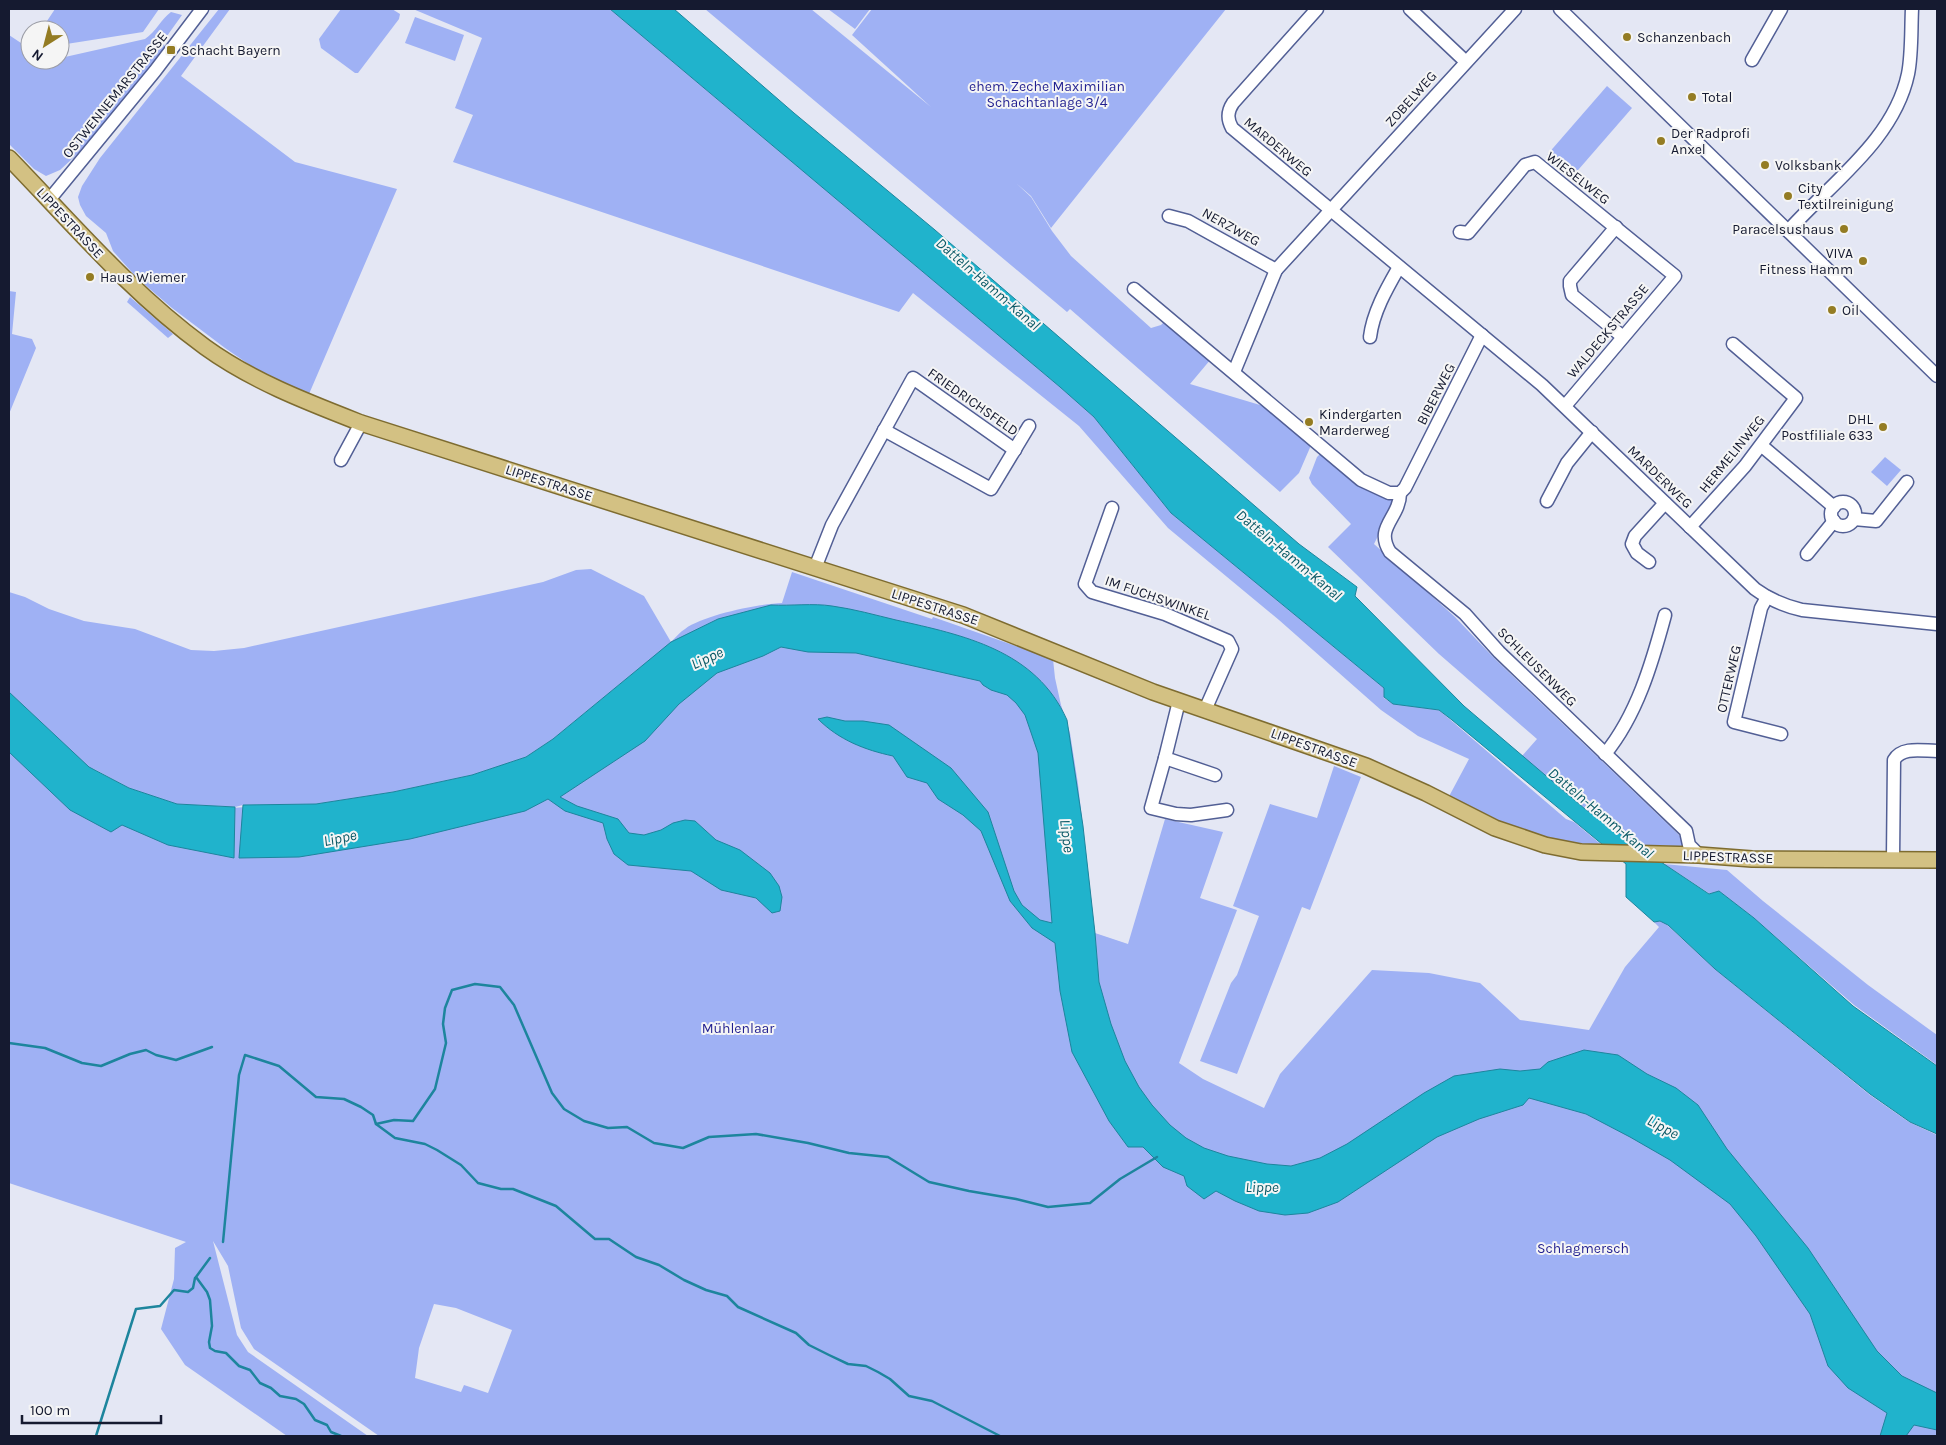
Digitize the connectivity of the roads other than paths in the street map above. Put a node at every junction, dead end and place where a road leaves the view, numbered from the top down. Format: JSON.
{"nodes":[{"id":1,"x":202,"y":9,"type":"edge"},
{"id":2,"x":1317,"y":9,"type":"edge"},
{"id":3,"x":1410,"y":9,"type":"edge"},
{"id":4,"x":1515,"y":9,"type":"edge"},
{"id":5,"x":1560,"y":9,"type":"edge"},
{"id":6,"x":1781,"y":9,"type":"edge"},
{"id":7,"x":1912,"y":9,"type":"edge"},
{"id":8,"x":1752,"y":60,"type":"dead end"},
{"id":9,"x":1465,"y":61,"type":"junction"},
{"id":10,"x":9,"y":158,"type":"edge"},
{"id":11,"x":49,"y":200,"type":"junction"},
{"id":12,"x":1331,"y":210,"type":"junction"},
{"id":13,"x":1169,"y":216,"type":"dead end"},
{"id":14,"x":1616,"y":227,"type":"junction"},
{"id":15,"x":1788,"y":231,"type":"junction"},
{"id":16,"x":1460,"y":232,"type":"dead end"},
{"id":17,"x":1399,"y":267,"type":"junction"},
{"id":18,"x":1276,"y":270,"type":"junction"},
{"id":19,"x":1674,"y":276,"type":"joint"},
{"id":20,"x":1134,"y":289,"type":"dead end"},
{"id":21,"x":1482,"y":335,"type":"junction"},
{"id":22,"x":1624,"y":336,"type":"junction"},
{"id":23,"x":1370,"y":337,"type":"dead end"},
{"id":24,"x":1733,"y":344,"type":"dead end"},
{"id":25,"x":1234,"y":372,"type":"junction"},
{"id":26,"x":1937,"y":376,"type":"edge"},
{"id":27,"x":1565,"y":406,"type":"junction"},
{"id":28,"x":361,"y":422,"type":"junction"},
{"id":29,"x":1029,"y":426,"type":"dead end"},
{"id":30,"x":884,"y":430,"type":"junction"},
{"id":31,"x":1592,"y":432,"type":"junction"},
{"id":32,"x":1762,"y":446,"type":"junction"},
{"id":33,"x":1015,"y":450,"type":"junction"},
{"id":34,"x":341,"y":460,"type":"dead end"},
{"id":35,"x":1908,"y":482,"type":"dead end"},
{"id":36,"x":1400,"y":493,"type":"junction"},
{"id":37,"x":1547,"y":500,"type":"dead end"},
{"id":38,"x":1666,"y":503,"type":"junction"},
{"id":39,"x":1834,"y":506,"type":"junction"},
{"id":40,"x":1112,"y":508,"type":"dead end"},
{"id":41,"x":1854,"y":519,"type":"junction"},
{"id":42,"x":1834,"y":521,"type":"junction"},
{"id":43,"x":1690,"y":527,"type":"junction"},
{"id":44,"x":1807,"y":554,"type":"dead end"},
{"id":45,"x":1649,"y":562,"type":"dead end"},
{"id":46,"x":816,"y":568,"type":"junction"},
{"id":47,"x":1767,"y":598,"type":"junction"},
{"id":48,"x":1665,"y":615,"type":"dead end"},
{"id":49,"x":1937,"y":624,"type":"edge"},
{"id":50,"x":1179,"y":701,"type":"junction"},
{"id":51,"x":1205,"y":710,"type":"junction"},
{"id":52,"x":1781,"y":734,"type":"dead end"},
{"id":53,"x":1937,"y":751,"type":"edge"},
{"id":54,"x":1606,"y":754,"type":"junction"},
{"id":55,"x":1165,"y":758,"type":"junction"},
{"id":56,"x":1215,"y":775,"type":"dead end"},
{"id":57,"x":1227,"y":810,"type":"dead end"},
{"id":58,"x":1699,"y":855,"type":"junction"},
{"id":59,"x":1893,"y":859,"type":"junction"},
{"id":60,"x":1937,"y":860,"type":"edge"}],
"edges":[{"from":1,"to":11,"type":"street","name":"OSTWENNEMARSTRASSE"},
{"from":2,"to":12,"type":"street","name":"MARDERWEG"},
{"from":3,"to":9,"type":"street"},
{"from":4,"to":9,"type":"street","name":"ZOBELWEG"},
{"from":5,"to":15,"type":"street"},
{"from":6,"to":8,"type":"street"},
{"from":7,"to":15,"type":"street"},
{"from":9,"to":12,"type":"street","name":"ZOBELWEG"},
{"from":10,"to":11,"type":"main road","name":"LIPPESTRASSE"},
{"from":11,"to":28,"type":"main road","name":"LIPPESTRASSE"},
{"from":12,"to":17,"type":"street","name":"MARDERWEG"},
{"from":12,"to":18,"type":"street"},
{"from":13,"to":18,"type":"street","name":"NERZWEG"},
{"from":14,"to":16,"type":"street","name":"WIESELWEG"},
{"from":14,"to":19,"type":"street","name":"WIESELWEG"},
{"from":14,"to":22,"type":"street"},
{"from":15,"to":26,"type":"street"},
{"from":17,"to":21,"type":"street","name":"MARDERWEG"},
{"from":17,"to":23,"type":"street"},
{"from":18,"to":25,"type":"street"},
{"from":19,"to":22,"type":"street","name":"WALDECKSTRASSE"},
{"from":20,"to":25,"type":"street"},
{"from":21,"to":27,"type":"street","name":"MARDERWEG"},
{"from":21,"to":36,"type":"street","name":"BIBERWEG"},
{"from":22,"to":27,"type":"street","name":"WALDECKSTRASSE"},
{"from":24,"to":32,"type":"street","name":"HERMELINWEG"},
{"from":25,"to":36,"type":"street"},
{"from":27,"to":31,"type":"street","name":"MARDERWEG"},
{"from":28,"to":34,"type":"street"},
{"from":28,"to":46,"type":"main road","name":"LIPPESTRASSE"},
{"from":29,"to":33,"type":"street","name":"FRIEDRICHSFELD"},
{"from":30,"to":33,"type":"street","name":"FRIEDRICHSFELD"},
{"from":30,"to":33,"type":"street","name":"FRIEDRICHSFELD"},
{"from":30,"to":46,"type":"street","name":"FRIEDRICHSFELD"},
{"from":31,"to":37,"type":"street"},
{"from":31,"to":38,"type":"street","name":"MARDERWEG"},
{"from":32,"to":39,"type":"street"},
{"from":32,"to":43,"type":"street","name":"HERMELINWEG"},
{"from":35,"to":41,"type":"street"},
{"from":36,"to":54,"type":"street","name":"SCHLEUSENWEG"},
{"from":38,"to":43,"type":"street","name":"MARDERWEG"},
{"from":38,"to":45,"type":"street"},
{"from":39,"to":41,"type":"street"},
{"from":39,"to":42,"type":"street"},
{"from":40,"to":51,"type":"street","name":"IM FUCHSWINKEL"},
{"from":41,"to":42,"type":"street"},
{"from":42,"to":44,"type":"street"},
{"from":43,"to":47,"type":"street","name":"MARDERWEG"},
{"from":46,"to":50,"type":"main road","name":"LIPPESTRASSE"},
{"from":47,"to":49,"type":"street","name":"MARDERWEG"},
{"from":47,"to":52,"type":"street","name":"OTTERWEG"},
{"from":48,"to":54,"type":"street"},
{"from":50,"to":51,"type":"main road","name":"LIPPESTRASSE"},
{"from":50,"to":55,"type":"street"},
{"from":51,"to":58,"type":"main road","name":"LIPPESTRASSE"},
{"from":53,"to":59,"type":"street"},
{"from":54,"to":58,"type":"street","name":"SCHLEUSENWEG"},
{"from":55,"to":56,"type":"street"},
{"from":55,"to":57,"type":"street"},
{"from":58,"to":59,"type":"main road","name":"LIPPESTRASSE"},
{"from":59,"to":60,"type":"main road","name":"LIPPESTRASSE"}]}
